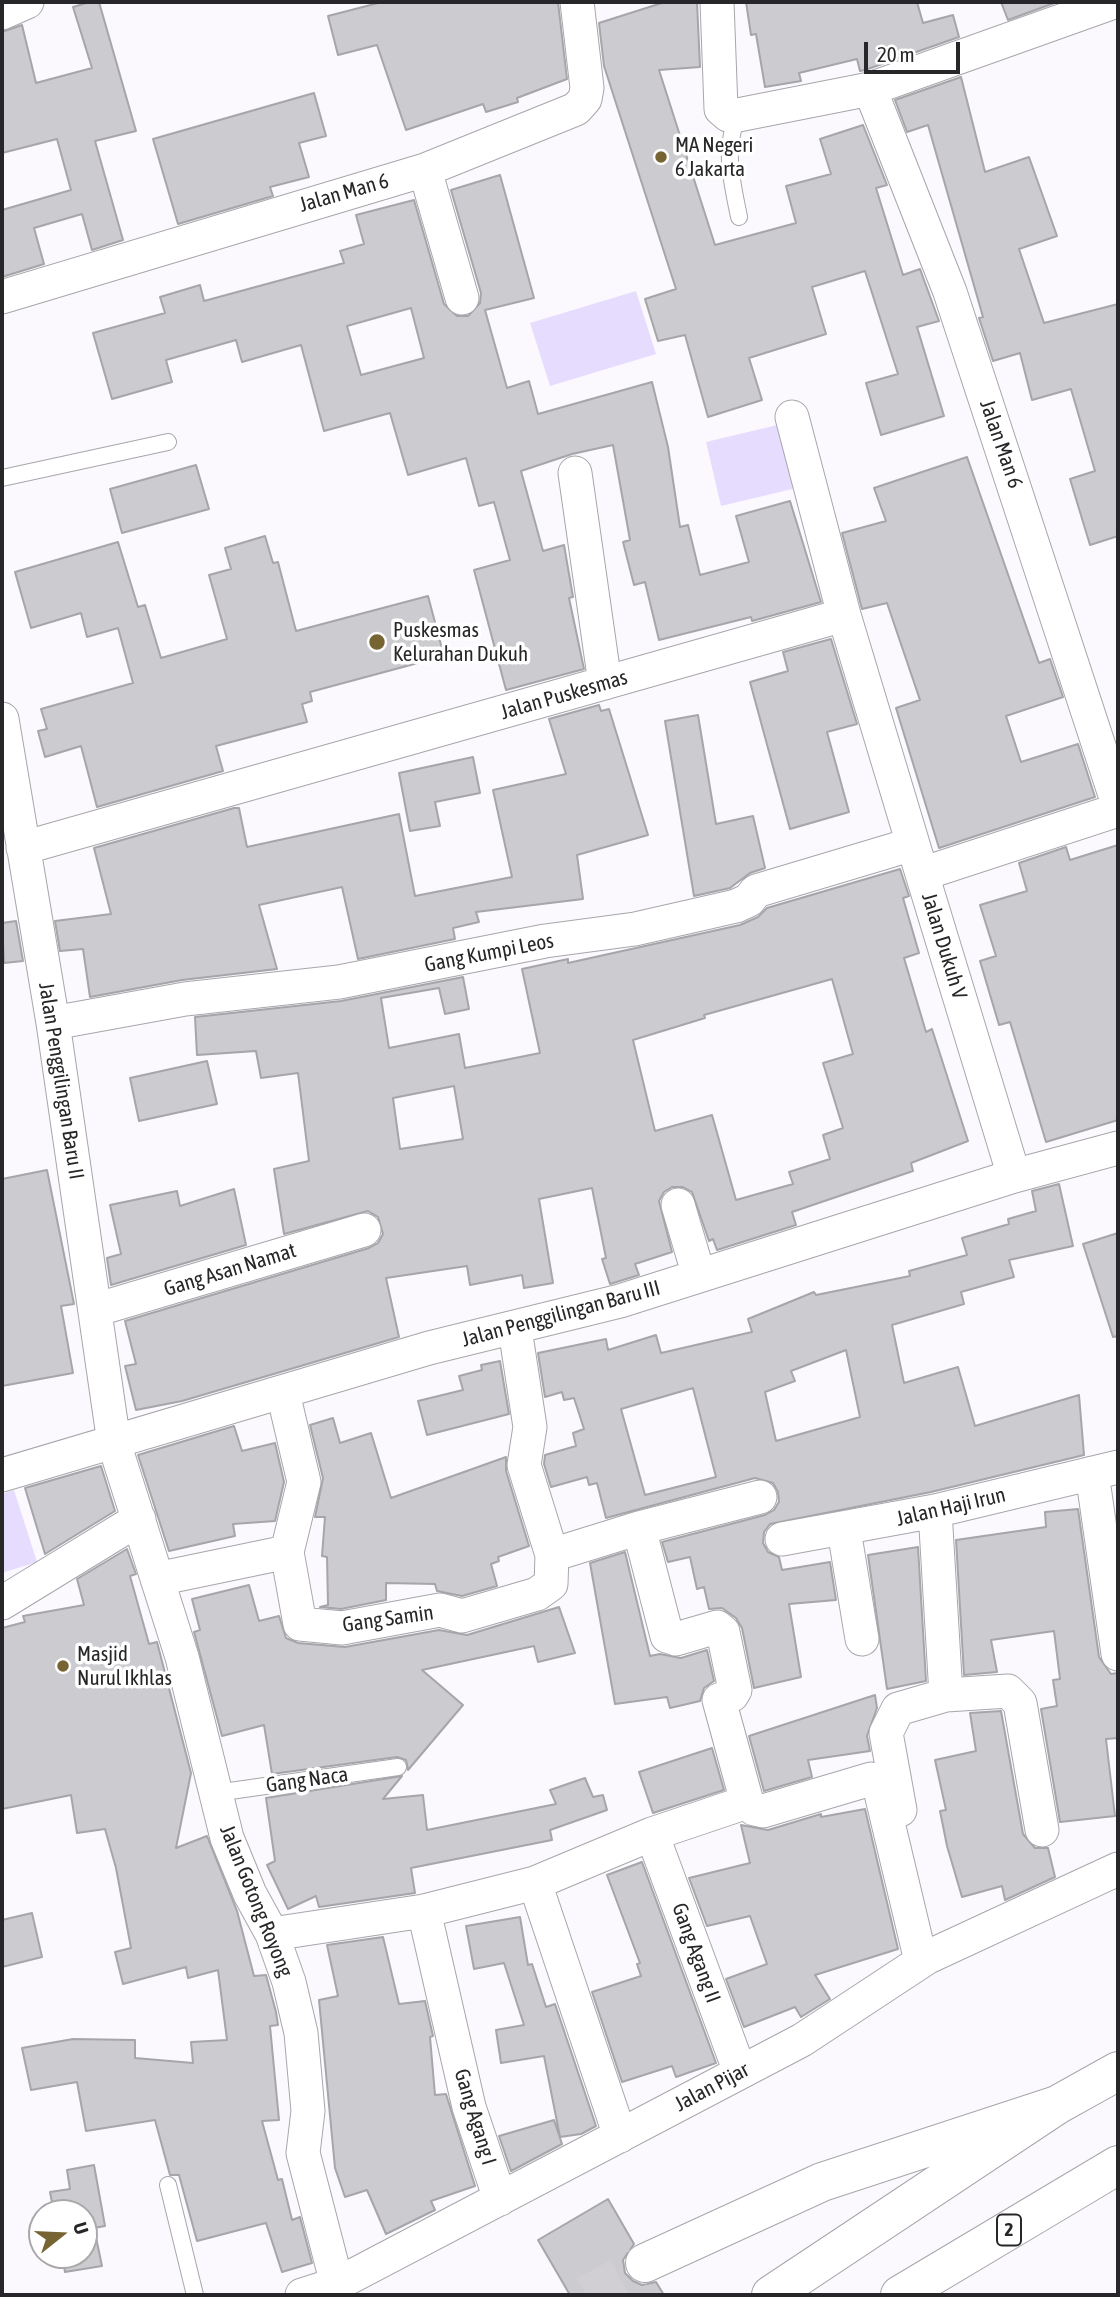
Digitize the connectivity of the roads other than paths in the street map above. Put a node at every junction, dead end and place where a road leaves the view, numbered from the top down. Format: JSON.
{"nodes":[{"id":1,"x":27,"y":2,"type":"edge"},
{"id":2,"x":577,"y":2,"type":"edge"},
{"id":3,"x":718,"y":2,"type":"edge"},
{"id":4,"x":1114,"y":2,"type":"edge"},
{"id":5,"x":2,"y":13,"type":"edge"},
{"id":6,"x":870,"y":89,"type":"junction"},
{"id":7,"x":738,"y":116,"type":"junction"},
{"id":8,"x":425,"y":170,"type":"junction"},
{"id":9,"x":739,"y":216,"type":"dead end"},
{"id":10,"x":2,"y":297,"type":"edge"},
{"id":11,"x":462,"y":298,"type":"dead end"},
{"id":12,"x":792,"y":418,"type":"dead end"},
{"id":13,"x":168,"y":442,"type":"dead end"},
{"id":14,"x":575,"y":473,"type":"dead end"},
{"id":15,"x":2,"y":478,"type":"edge"},
{"id":16,"x":844,"y":615,"type":"junction"},
{"id":17,"x":605,"y":683,"type":"junction"},
{"id":18,"x":2,"y":719,"type":"edge"},
{"id":19,"x":1118,"y":804,"type":"edge"},
{"id":20,"x":1118,"y":810,"type":"edge"},
{"id":21,"x":23,"y":848,"type":"junction"},
{"id":22,"x":917,"y":859,"type":"junction"},
{"id":23,"x":16,"y":894,"type":"edge"},
{"id":24,"x":53,"y":1023,"type":"junction"},
{"id":25,"x":1118,"y":1148,"type":"edge"},
{"id":26,"x":1014,"y":1176,"type":"junction"},
{"id":27,"x":678,"y":1205,"type":"dead end"},
{"id":28,"x":364,"y":1230,"type":"dead end"},
{"id":29,"x":699,"y":1276,"type":"junction"},
{"id":30,"x":95,"y":1310,"type":"junction"},
{"id":31,"x":515,"y":1329,"type":"junction"},
{"id":32,"x":283,"y":1392,"type":"junction"},
{"id":33,"x":114,"y":1443,"type":"junction"},
{"id":34,"x":1105,"y":1470,"type":"edge"},
{"id":35,"x":2,"y":1475,"type":"edge"},
{"id":36,"x":760,"y":1497,"type":"dead end"},
{"id":37,"x":935,"y":1511,"type":"junction"},
{"id":38,"x":138,"y":1519,"type":"junction"},
{"id":39,"x":639,"y":1528,"type":"junction"},
{"id":40,"x":844,"y":1530,"type":"junction"},
{"id":41,"x":782,"y":1539,"type":"dead end"},
{"id":42,"x":286,"y":1552,"type":"junction"},
{"id":43,"x":552,"y":1555,"type":"junction"},
{"id":44,"x":157,"y":1579,"type":"junction"},
{"id":45,"x":2,"y":1603,"type":"edge"},
{"id":46,"x":862,"y":1639,"type":"dead end"},
{"id":47,"x":1118,"y":1654,"type":"edge"},
{"id":48,"x":946,"y":1695,"type":"junction"},
{"id":49,"x":398,"y":1767,"type":"dead end"},
{"id":50,"x":216,"y":1793,"type":"junction"},
{"id":51,"x":747,"y":1802,"type":"junction"},
{"id":52,"x":1042,"y":1830,"type":"dead end"},
{"id":53,"x":652,"y":1834,"type":"junction"},
{"id":54,"x":1118,"y":1870,"type":"edge"},
{"id":55,"x":535,"y":1883,"type":"junction"},
{"id":56,"x":424,"y":1911,"type":"junction"},
{"id":57,"x":272,"y":1934,"type":"junction"},
{"id":58,"x":924,"y":1959,"type":"junction"},
{"id":59,"x":1118,"y":2071,"type":"edge"},
{"id":60,"x":740,"y":2072,"type":"junction"},
{"id":61,"x":1057,"y":2105,"type":"junction"},
{"id":62,"x":620,"y":2136,"type":"junction"},
{"id":63,"x":1118,"y":2165,"type":"edge"},
{"id":64,"x":168,"y":2185,"type":"dead end"},
{"id":65,"x":500,"y":2199,"type":"junction"},
{"id":66,"x":645,"y":2263,"type":"tunnel mouth"},
{"id":67,"x":337,"y":2284,"type":"junction"},
{"id":68,"x":195,"y":2295,"type":"edge"},
{"id":69,"x":302,"y":2295,"type":"edge"},
{"id":70,"x":771,"y":2295,"type":"edge"},
{"id":71,"x":900,"y":2295,"type":"edge"}],
"edges":[{"from":1,"to":5,"type":"street"},
{"from":2,"to":8,"type":"street","name":"Jalan Man 6"},
{"from":3,"to":7,"type":"street"},
{"from":4,"to":6,"type":"street"},
{"from":6,"to":7,"type":"street"},
{"from":6,"to":19,"type":"street","name":"Jalan Man 6"},
{"from":7,"to":9,"type":"lane"},
{"from":8,"to":10,"type":"street","name":"Jalan Man 6"},
{"from":8,"to":11,"type":"street"},
{"from":12,"to":16,"type":"street"},
{"from":13,"to":15,"type":"lane"},
{"from":14,"to":17,"type":"street"},
{"from":16,"to":17,"type":"street","name":"Jalan Puskesmas"},
{"from":16,"to":22,"type":"street"},
{"from":17,"to":21,"type":"street","name":"Jalan Puskesmas"},
{"from":18,"to":21,"type":"street","name":"Jalan Penggilingan Baru II"},
{"from":20,"to":22,"type":"street","name":"Jalan Dukuh V"},
{"from":21,"to":23,"type":"street","name":"Jalan Penggilingan Baru II"},
{"from":22,"to":24,"type":"street","name":"Gang Kumpi Leos"},
{"from":22,"to":26,"type":"street","name":"Jalan Dukuh V"},
{"from":23,"to":24,"type":"street","name":"Jalan Penggilingan Baru II"},
{"from":24,"to":30,"type":"street","name":"Jalan Penggilingan Baru II"},
{"from":25,"to":26,"type":"street","name":"Jalan Penggilingan Baru III"},
{"from":26,"to":29,"type":"street","name":"Jalan Penggilingan Baru III"},
{"from":27,"to":29,"type":"street"},
{"from":28,"to":30,"type":"street","name":"Gang Asan Namat"},
{"from":29,"to":31,"type":"street","name":"Jalan Penggilingan Baru III"},
{"from":30,"to":33,"type":"street","name":"Jalan Penggilingan Baru II"},
{"from":31,"to":32,"type":"street","name":"Jalan Penggilingan Baru III"},
{"from":31,"to":43,"type":"street"},
{"from":32,"to":33,"type":"street","name":"Jalan Penggilingan Baru III"},
{"from":32,"to":42,"type":"street","name":"Gang Samin"},
{"from":33,"to":35,"type":"street","name":"Jalan Penggilingan Baru III"},
{"from":33,"to":38,"type":"street","name":"Jalan Gotong Royong"},
{"from":34,"to":37,"type":"street","name":"Jalan Haji Irun"},
{"from":34,"to":47,"type":"street"},
{"from":36,"to":39,"type":"street"},
{"from":37,"to":40,"type":"street","name":"Jalan Haji Irun"},
{"from":37,"to":48,"type":"street"},
{"from":38,"to":44,"type":"street","name":"Jalan Gotong Royong"},
{"from":38,"to":45,"type":"street"},
{"from":39,"to":43,"type":"street"},
{"from":39,"to":51,"type":"street"},
{"from":40,"to":41,"type":"street","name":"Jalan Haji Irun"},
{"from":40,"to":46,"type":"street"},
{"from":42,"to":43,"type":"street","name":"Gang Samin"},
{"from":42,"to":44,"type":"street"},
{"from":44,"to":50,"type":"street","name":"Jalan Gotong Royong"},
{"from":48,"to":52,"type":"street"},
{"from":48,"to":58,"type":"street"},
{"from":49,"to":50,"type":"lane","name":"Gang Naca"},
{"from":50,"to":57,"type":"street","name":"Jalan Gotong Royong"},
{"from":51,"to":53,"type":"street"},
{"from":51,"to":58,"type":"street"},
{"from":53,"to":55,"type":"street"},
{"from":53,"to":60,"type":"street","name":"Gang Agang II"},
{"from":54,"to":58,"type":"street","name":"Jalan Pijar"},
{"from":55,"to":56,"type":"street"},
{"from":55,"to":62,"type":"street"},
{"from":56,"to":57,"type":"street"},
{"from":56,"to":65,"type":"street","name":"Gang Agang I"},
{"from":57,"to":67,"type":"street","name":"Jalan Gotong Royong"},
{"from":58,"to":60,"type":"street","name":"Jalan Pijar"},
{"from":59,"to":61,"type":"highway"},
{"from":60,"to":62,"type":"street","name":"Jalan Pijar"},
{"from":61,"to":66,"type":"highway"},
{"from":61,"to":70,"type":"highway"},
{"from":62,"to":65,"type":"street","name":"Jalan Pijar"},
{"from":63,"to":71,"type":"highway","number":"2"},
{"from":64,"to":68,"type":"lane"},
{"from":65,"to":67,"type":"street","name":"Jalan Pijar"},
{"from":67,"to":69,"type":"street","name":"Jalan Pijar"}]}
